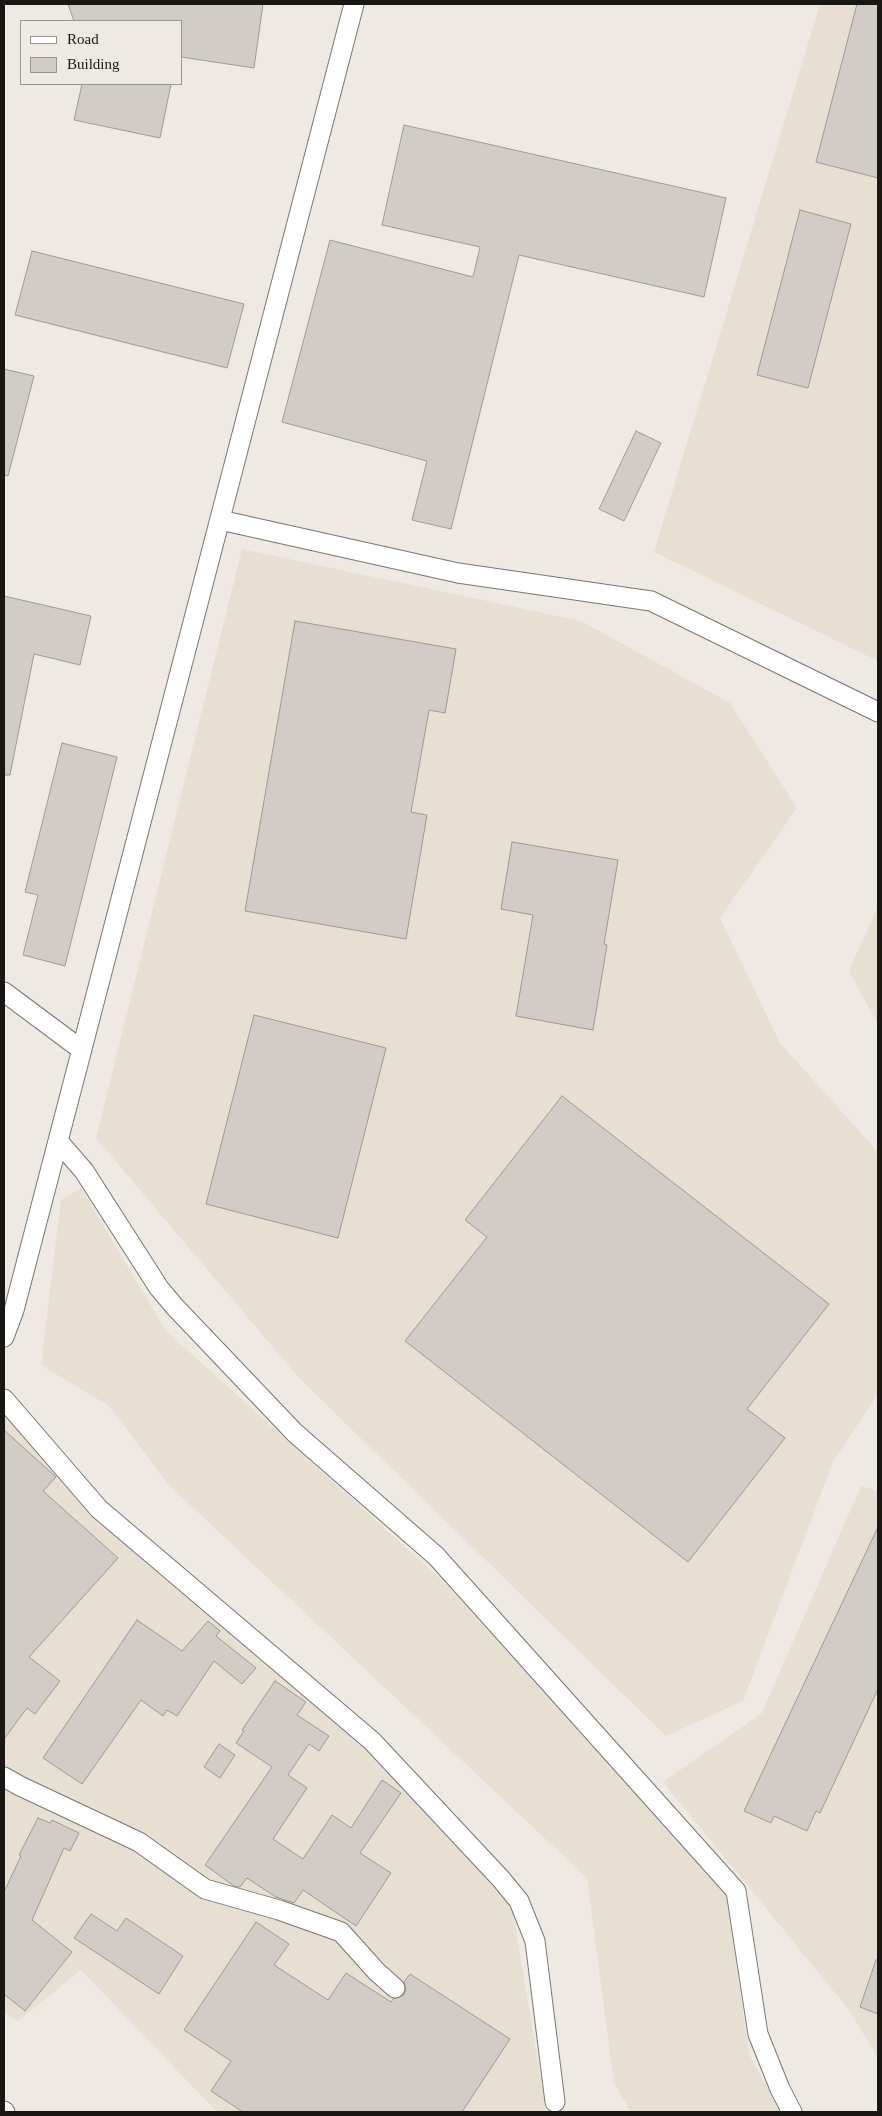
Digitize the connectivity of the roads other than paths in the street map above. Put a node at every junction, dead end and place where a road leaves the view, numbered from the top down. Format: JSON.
{"nodes":[{"id":1,"x":354,"y":4,"type":"edge"},
{"id":2,"x":220,"y":520,"type":"junction"},
{"id":3,"x":878,"y":712,"type":"edge"},
{"id":4,"x":4,"y":992,"type":"edge"},
{"id":5,"x":82,"y":1050,"type":"junction"},
{"id":6,"x":58,"y":1141,"type":"junction"},
{"id":7,"x":4,"y":1337,"type":"edge"},
{"id":8,"x":4,"y":1400,"type":"edge"},
{"id":9,"x":4,"y":1777,"type":"edge"},
{"id":10,"x":395,"y":1988,"type":"dead end"},
{"id":11,"x":555,"y":2102,"type":"dead end"},
{"id":12,"x":792,"y":2112,"type":"edge"}],
"edges":[{"from":1,"to":2,"type":"street"},
{"from":2,"to":3,"type":"street"},
{"from":2,"to":5,"type":"street"},
{"from":4,"to":5,"type":"street"},
{"from":5,"to":6,"type":"street"},
{"from":6,"to":7,"type":"street"},
{"from":6,"to":12,"type":"street"},
{"from":8,"to":11,"type":"street"},
{"from":9,"to":10,"type":"street"}]}
